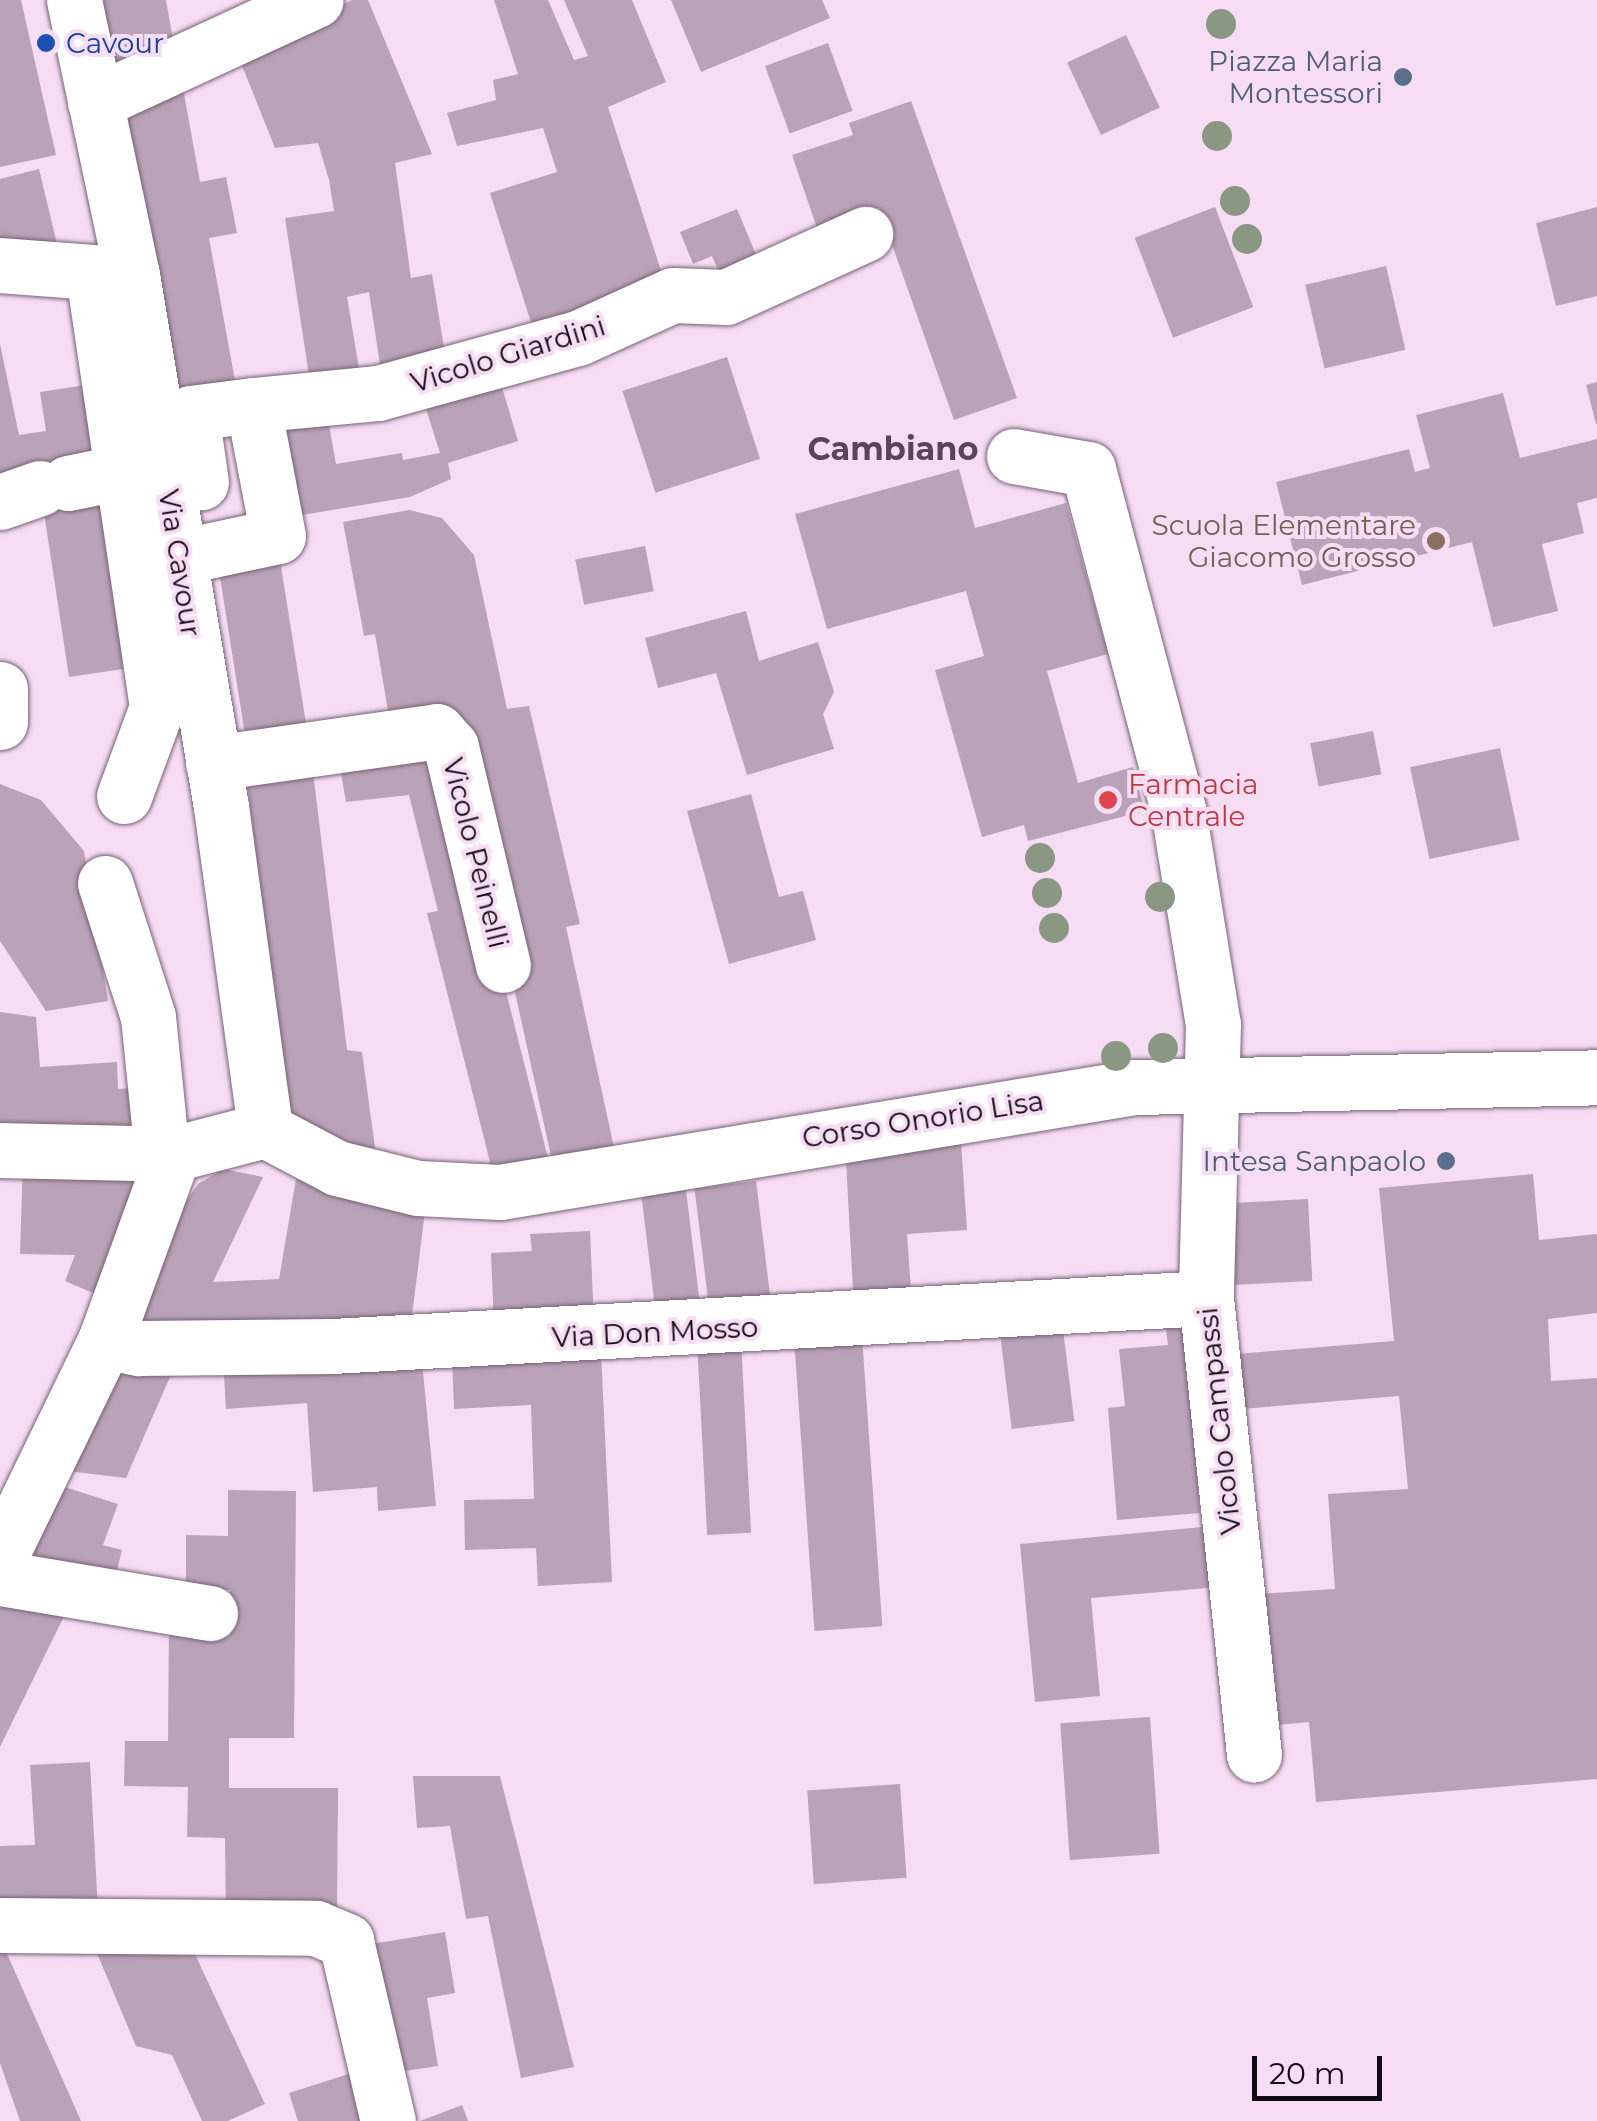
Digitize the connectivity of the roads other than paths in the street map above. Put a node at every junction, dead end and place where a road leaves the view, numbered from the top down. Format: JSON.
{"nodes":[{"id":1,"x":74,"y":0,"type":"edge"},
{"id":2,"x":316,"y":0,"type":"edge"},
{"id":3,"x":95,"y":102,"type":"junction"},
{"id":4,"x":864,"y":234,"type":"dead end"},
{"id":5,"x":0,"y":265,"type":"edge"},
{"id":6,"x":113,"y":275,"type":"junction"},
{"id":7,"x":253,"y":405,"type":"junction"},
{"id":8,"x":174,"y":414,"type":"junction"},
{"id":9,"x":1014,"y":456,"type":"dead end"},
{"id":10,"x":122,"y":472,"type":"junction"},
{"id":11,"x":33,"y":492,"type":"edge"},
{"id":12,"x":195,"y":553,"type":"junction"},
{"id":13,"x":213,"y":763,"type":"junction"},
{"id":14,"x":124,"y":796,"type":"dead end"},
{"id":15,"x":104,"y":883,"type":"dead end"},
{"id":16,"x":503,"y":965,"type":"dead end"},
{"id":17,"x":1597,"y":1076,"type":"edge"},
{"id":18,"x":1211,"y":1086,"type":"junction"},
{"id":19,"x":264,"y":1130,"type":"junction"},
{"id":20,"x":0,"y":1150,"type":"edge"},
{"id":21,"x":167,"y":1154,"type":"junction"},
{"id":22,"x":1206,"y":1298,"type":"junction"},
{"id":23,"x":105,"y":1340,"type":"junction"},
{"id":24,"x":0,"y":1557,"type":"edge"},
{"id":25,"x":0,"y":1578,"type":"edge"},
{"id":26,"x":210,"y":1613,"type":"dead end"},
{"id":27,"x":1254,"y":1754,"type":"dead end"},
{"id":28,"x":0,"y":1925,"type":"edge"},
{"id":29,"x":388,"y":2121,"type":"edge"}],
"edges":[{"from":1,"to":3,"type":"street","name":"Via Cavour"},
{"from":2,"to":3,"type":"street"},
{"from":3,"to":6,"type":"street","name":"Via Cavour"},
{"from":4,"to":7,"type":"street","name":"Vicolo Giardini"},
{"from":5,"to":6,"type":"street"},
{"from":6,"to":8,"type":"street","name":"Via Cavour"},
{"from":6,"to":10,"type":"street"},
{"from":7,"to":8,"type":"street","name":"Vicolo Giardini"},
{"from":7,"to":12,"type":"street"},
{"from":8,"to":12,"type":"street","name":"Via Cavour"},
{"from":9,"to":18,"type":"street","name":"Vicolo Campassi"},
{"from":10,"to":11,"type":"street"},
{"from":10,"to":14,"type":"street"},
{"from":12,"to":13,"type":"street","name":"Via Cavour"},
{"from":13,"to":16,"type":"street","name":"Vicolo Peinelli"},
{"from":13,"to":19,"type":"street","name":"Via Cavour"},
{"from":15,"to":21,"type":"street"},
{"from":17,"to":18,"type":"street","name":"Corso Onorio Lisa"},
{"from":18,"to":19,"type":"street","name":"Corso Onorio Lisa"},
{"from":18,"to":22,"type":"street","name":"Vicolo Campassi"},
{"from":19,"to":21,"type":"street"},
{"from":20,"to":21,"type":"street"},
{"from":21,"to":23,"type":"street"},
{"from":22,"to":23,"type":"street","name":"Via Don Mosso"},
{"from":22,"to":27,"type":"street","name":"Vicolo Campassi"},
{"from":23,"to":24,"type":"street"},
{"from":25,"to":26,"type":"street"},
{"from":28,"to":29,"type":"street"}]}
